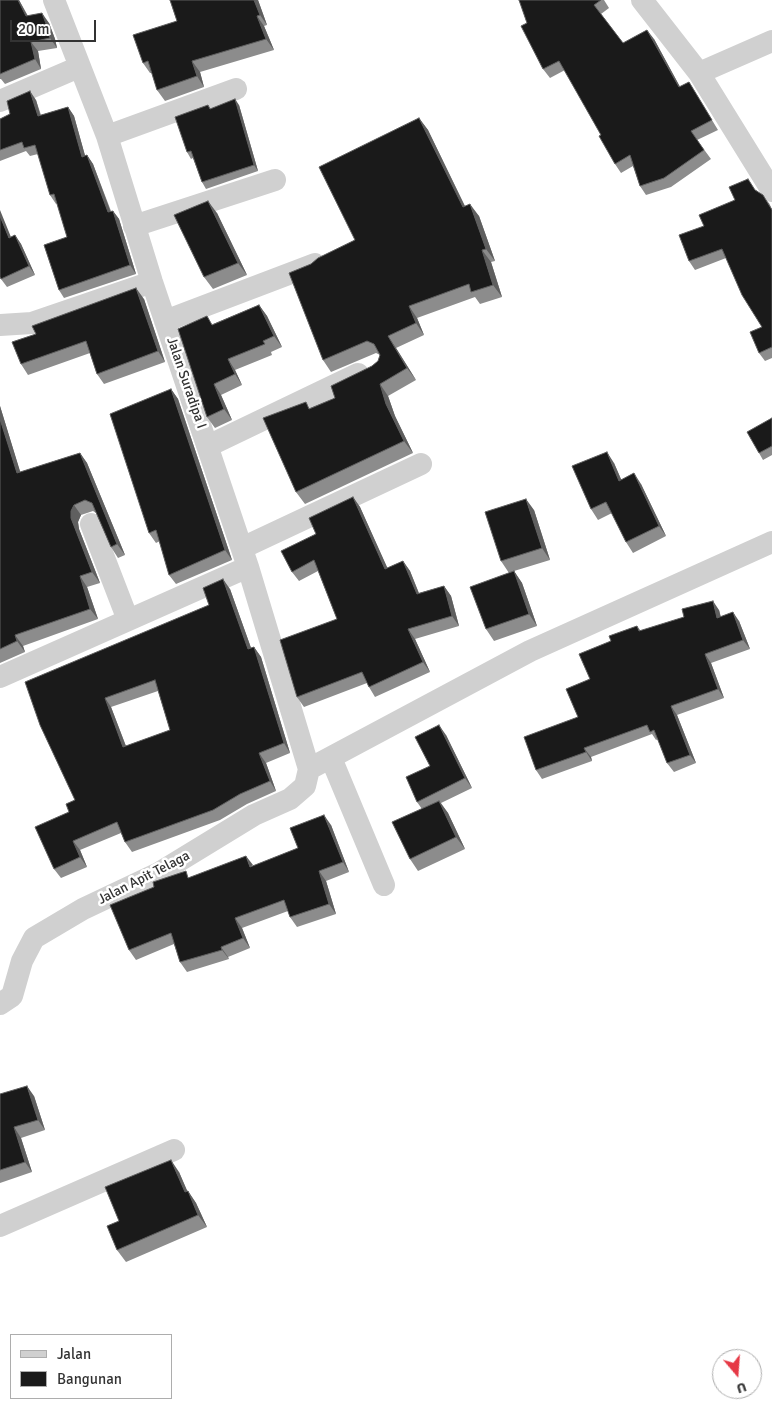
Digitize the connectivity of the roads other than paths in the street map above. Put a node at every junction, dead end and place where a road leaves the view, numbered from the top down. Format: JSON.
{"nodes":[{"id":1,"x":54,"y":0,"type":"edge"},
{"id":2,"x":642,"y":0,"type":"edge"},
{"id":3,"x":772,"y":41,"type":"edge"},
{"id":4,"x":80,"y":68,"type":"junction"},
{"id":5,"x":698,"y":73,"type":"junction"},
{"id":6,"x":236,"y":89,"type":"dead end"},
{"id":7,"x":0,"y":102,"type":"edge"},
{"id":8,"x":107,"y":136,"type":"junction"},
{"id":9,"x":275,"y":180,"type":"dead end"},
{"id":10,"x":772,"y":191,"type":"edge"},
{"id":11,"x":134,"y":226,"type":"junction"},
{"id":12,"x":315,"y":264,"type":"edge"},
{"id":13,"x":152,"y":282,"type":"junction"},
{"id":14,"x":165,"y":321,"type":"junction"},
{"id":15,"x":0,"y":325,"type":"edge"},
{"id":16,"x":375,"y":366,"type":"edge"},
{"id":17,"x":208,"y":446,"type":"junction"},
{"id":18,"x":420,"y":464,"type":"dead end"},
{"id":19,"x":91,"y":524,"type":"dead end"},
{"id":20,"x":772,"y":542,"type":"edge"},
{"id":21,"x":245,"y":557,"type":"junction"},
{"id":22,"x":128,"y":620,"type":"junction"},
{"id":23,"x":0,"y":677,"type":"edge"},
{"id":24,"x":331,"y":758,"type":"junction"},
{"id":25,"x":309,"y":769,"type":"junction"},
{"id":26,"x":384,"y":885,"type":"dead end"},
{"id":27,"x":0,"y":1004,"type":"edge"},
{"id":28,"x":174,"y":1150,"type":"dead end"},
{"id":29,"x":0,"y":1226,"type":"edge"}],
"edges":[{"from":1,"to":4,"type":"street","name":"Jalan Suradipa I"},
{"from":2,"to":5,"type":"street"},
{"from":3,"to":5,"type":"street"},
{"from":4,"to":7,"type":"street"},
{"from":4,"to":8,"type":"street","name":"Jalan Suradipa I"},
{"from":5,"to":10,"type":"street"},
{"from":6,"to":8,"type":"street"},
{"from":8,"to":11,"type":"street","name":"Jalan Suradipa I"},
{"from":9,"to":11,"type":"street"},
{"from":11,"to":13,"type":"street","name":"Jalan Suradipa I"},
{"from":12,"to":14,"type":"street"},
{"from":13,"to":14,"type":"street","name":"Jalan Suradipa I"},
{"from":13,"to":15,"type":"street"},
{"from":14,"to":17,"type":"street","name":"Jalan Suradipa I"},
{"from":16,"to":17,"type":"street"},
{"from":17,"to":21,"type":"street","name":"Jalan Suradipa I"},
{"from":18,"to":21,"type":"street"},
{"from":19,"to":22,"type":"street"},
{"from":20,"to":24,"type":"street"},
{"from":21,"to":22,"type":"street"},
{"from":21,"to":25,"type":"street","name":"Jalan Suradipa I"},
{"from":22,"to":23,"type":"street"},
{"from":24,"to":25,"type":"street"},
{"from":24,"to":26,"type":"street"},
{"from":25,"to":27,"type":"street","name":"Jalan Apit Telaga"},
{"from":28,"to":29,"type":"street"}]}
